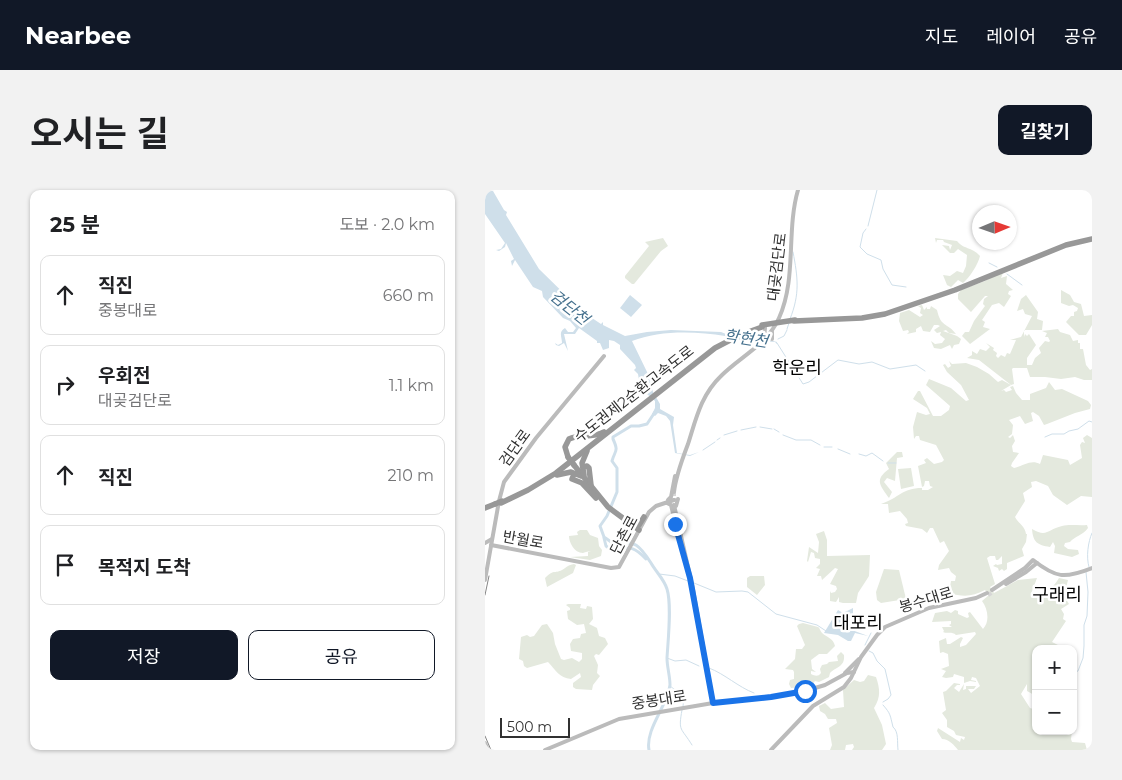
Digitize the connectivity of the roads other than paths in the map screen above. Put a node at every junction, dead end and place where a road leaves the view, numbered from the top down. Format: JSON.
{"nodes":[{"id":1,"x":797,"y":190,"type":"edge"},
{"id":2,"x":1089,"y":238,"type":"edge"},
{"id":3,"x":763,"y":327,"type":"junction"},
{"id":4,"x":773,"y":329,"type":"junction"},
{"id":5,"x":772,"y":338,"type":"dead end"},
{"id":6,"x":764,"y":339,"type":"junction"},
{"id":7,"x":604,"y":356,"type":"dead end"},
{"id":8,"x":648,"y":400,"type":"junction"},
{"id":9,"x":609,"y":430,"type":"junction"},
{"id":10,"x":594,"y":443,"type":"junction"},
{"id":11,"x":571,"y":457,"type":"junction"},
{"id":12,"x":680,"y":465,"type":"junction"},
{"id":13,"x":583,"y":467,"type":"dead end"},
{"id":14,"x":574,"y":474,"type":"dead end"},
{"id":15,"x":587,"y":480,"type":"junction"},
{"id":16,"x":540,"y":484,"type":"junction"},
{"id":17,"x":674,"y":492,"type":"tunnel mouth"},
{"id":18,"x":602,"y":501,"type":"junction"},
{"id":19,"x":675,"y":501,"type":"junction"},
{"id":20,"x":665,"y":502,"type":"junction"},
{"id":21,"x":498,"y":504,"type":"junction"},
{"id":22,"x":485,"y":509,"type":"edge"},
{"id":23,"x":645,"y":517,"type":"junction"},
{"id":24,"x":632,"y":524,"type":"junction"},
{"id":25,"x":639,"y":529,"type":"junction"},
{"id":26,"x":492,"y":538,"type":"junction"},
{"id":27,"x":634,"y":539,"type":"junction"},
{"id":28,"x":683,"y":542,"type":"junction"},
{"id":29,"x":485,"y":543,"type":"edge"},
{"id":30,"x":491,"y":545,"type":"junction"},
{"id":31,"x":498,"y":546,"type":"junction"},
{"id":32,"x":490,"y":551,"type":"junction"},
{"id":33,"x":684,"y":552,"type":"junction"},
{"id":34,"x":619,"y":566,"type":"junction"},
{"id":35,"x":1092,"y":568,"type":"edge"},
{"id":36,"x":485,"y":580,"type":"edge"},
{"id":37,"x":993,"y":591,"type":"tunnel mouth"},
{"id":38,"x":987,"y":594,"type":"tunnel mouth"},
{"id":39,"x":861,"y":657,"type":"junction"},
{"id":40,"x":706,"y":664,"type":"junction"},
{"id":41,"x":708,"y":671,"type":"junction"},
{"id":42,"x":855,"y":672,"type":"junction"},
{"id":43,"x":845,"y":673,"type":"junction"},
{"id":44,"x":849,"y":680,"type":"junction"},
{"id":45,"x":711,"y":692,"type":"junction"},
{"id":46,"x":713,"y":703,"type":"junction"},
{"id":47,"x":699,"y":706,"type":"junction"},
{"id":48,"x":485,"y":743,"type":"edge"},
{"id":49,"x":488,"y":750,"type":"edge"},
{"id":50,"x":545,"y":750,"type":"edge"},
{"id":51,"x":771,"y":750,"type":"edge"}],
"edges":[{"from":1,"to":4,"type":"main road","name":"대곶검단로"},
{"from":1,"to":6,"type":"main road","name":"대곶검단로"},
{"from":2,"to":3,"type":"highway","name":"수도권제2순환고속도로","bridge":true},
{"from":3,"to":6,"type":"main road"},
{"from":3,"to":8,"type":"highway","name":"수도권제2순환고속도로"},
{"from":4,"to":5,"type":"main road"},
{"from":4,"to":6,"type":"main road","name":"대곶검단로"},
{"from":6,"to":12,"type":"main road","name":"대곶검단로"},
{"from":7,"to":26,"type":"main road","name":"검단로"},
{"from":8,"to":9,"type":"highway","name":"수도권제2순환고속도로"},
{"from":8,"to":10,"type":"highway","name":"수도권제2순환고속도로"},
{"from":9,"to":11,"type":"highway","name":"수도권제2순환고속도로"},
{"from":9,"to":11,"type":"highway"},
{"from":10,"to":15,"type":"highway"},
{"from":10,"to":16,"type":"highway","name":"수도권제2순환고속도로"},
{"from":11,"to":15,"type":"highway","bridge":true},
{"from":11,"to":21,"type":"highway","name":"수도권제2순환고속도로"},
{"from":12,"to":17,"type":"main road","name":"대곶검단로"},
{"from":12,"to":19,"type":"main road"},
{"from":12,"to":20,"type":"main road"},
{"from":13,"to":15,"type":"highway"},
{"from":14,"to":18,"type":"highway"},
{"from":15,"to":16,"type":"highway"},
{"from":15,"to":18,"type":"highway"},
{"from":16,"to":21,"type":"highway","name":"수도권제2순환고속도로"},
{"from":18,"to":24,"type":"highway"},
{"from":19,"to":20,"type":"main road","name":"단촌로"},
{"from":19,"to":28,"type":"main road"},
{"from":19,"to":28,"type":"main road"},
{"from":19,"to":33,"type":"main road"},
{"from":20,"to":23,"type":"main road","name":"단촌로"},
{"from":20,"to":25,"type":"main road","name":"단촌로"},
{"from":20,"to":33,"type":"main road"},
{"from":21,"to":22,"type":"highway","name":"수도권제2순환고속도로"},
{"from":23,"to":24,"type":"highway"},
{"from":23,"to":25,"type":"main road","name":"단촌로"},
{"from":24,"to":25,"type":"highway"},
{"from":24,"to":27,"type":"main road"},
{"from":25,"to":27,"type":"main road","name":"단촌로"},
{"from":26,"to":29,"type":"main road"},
{"from":26,"to":30,"type":"main road","name":"검단로"},
{"from":26,"to":31,"type":"main road"},
{"from":27,"to":34,"type":"main road","name":"단촌로"},
{"from":28,"to":40,"type":"main road"},
{"from":29,"to":32,"type":"main road"},
{"from":30,"to":31,"type":"main road","name":"반월로"},
{"from":30,"to":32,"type":"main road","name":"검단로"},
{"from":30,"to":34,"type":"main road","name":"반월로"},
{"from":31,"to":34,"type":"main road","name":"반월로"},
{"from":32,"to":36,"type":"main road","name":"검단로"},
{"from":33,"to":40,"type":"main road"},
{"from":35,"to":37,"type":"main road"},
{"from":38,"to":39,"type":"main road","name":"봉수대로"},
{"from":39,"to":42,"type":"main road","name":"봉수대로"},
{"from":39,"to":43,"type":"main road"},
{"from":40,"to":41,"type":"main road"},
{"from":41,"to":45,"type":"main road"},
{"from":41,"to":46,"type":"main road"},
{"from":42,"to":43,"type":"main road"},
{"from":42,"to":44,"type":"main road","name":"봉수대로"},
{"from":43,"to":44,"type":"main road"},
{"from":43,"to":46,"type":"main road","name":"중봉대로"},
{"from":44,"to":51,"type":"main road"},
{"from":45,"to":46,"type":"main road"},
{"from":45,"to":47,"type":"main road"},
{"from":46,"to":47,"type":"main road","name":"중봉대로"},
{"from":47,"to":50,"type":"main road","name":"중봉대로"},
{"from":48,"to":49,"type":"main road"}]}
